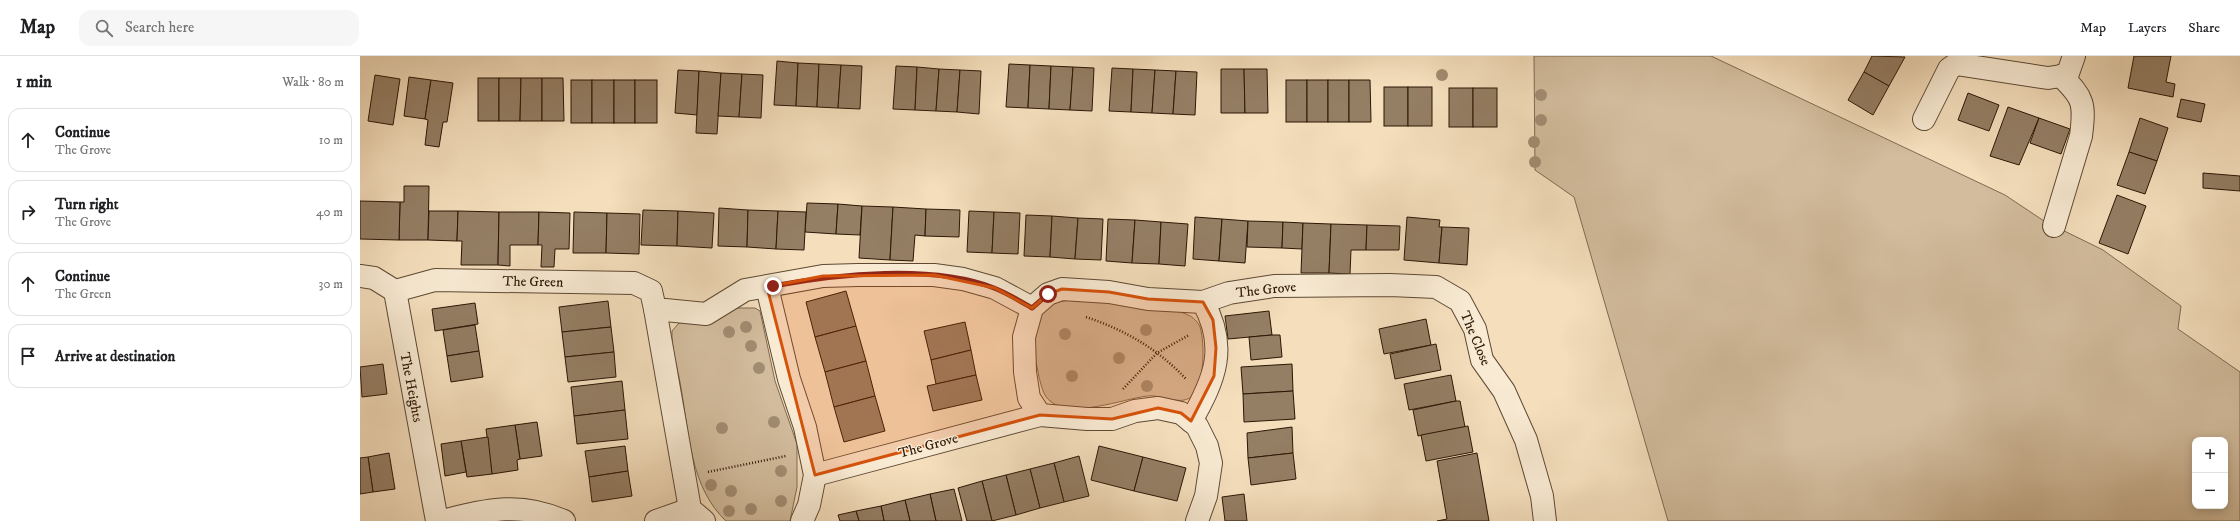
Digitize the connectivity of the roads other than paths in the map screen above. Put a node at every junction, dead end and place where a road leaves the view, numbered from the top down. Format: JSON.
{"nodes":[{"id":1,"x":2074,"y":56,"type":"edge"},
{"id":2,"x":2062,"y":76,"type":"junction"},
{"id":3,"x":1924,"y":118,"type":"dead end"},
{"id":4,"x":2054,"y":226,"type":"dead end"},
{"id":5,"x":360,"y":276,"type":"edge"},
{"id":6,"x":1332,"y":285,"type":"joint"},
{"id":7,"x":767,"y":287,"type":"junction"},
{"id":8,"x":395,"y":291,"type":"junction"},
{"id":9,"x":1203,"y":302,"type":"junction"},
{"id":10,"x":1032,"y":308,"type":"junction"},
{"id":11,"x":655,"y":309,"type":"junction"},
{"id":12,"x":1040,"y":415,"type":"junction"},
{"id":13,"x":1190,"y":421,"type":"junction"},
{"id":14,"x":815,"y":475,"type":"junction"},
{"id":15,"x":697,"y":515,"type":"edge"},
{"id":16,"x":437,"y":521,"type":"edge"},
{"id":17,"x":442,"y":521,"type":"edge"},
{"id":18,"x":564,"y":521,"type":"edge"},
{"id":19,"x":656,"y":521,"type":"edge"},
{"id":20,"x":802,"y":521,"type":"edge"},
{"id":21,"x":1197,"y":521,"type":"edge"},
{"id":22,"x":1545,"y":521,"type":"edge"}],
"edges":[{"from":1,"to":2,"type":"street"},
{"from":2,"to":3,"type":"street"},
{"from":2,"to":4,"type":"street"},
{"from":5,"to":8,"type":"street"},
{"from":6,"to":9,"type":"street","name":"The Grove"},
{"from":6,"to":22,"type":"street","name":"The Close"},
{"from":7,"to":10,"type":"street"},
{"from":7,"to":11,"type":"street"},
{"from":7,"to":14,"type":"street"},
{"from":8,"to":11,"type":"street","name":"The Green"},
{"from":8,"to":16,"type":"street","name":"The Heights"},
{"from":9,"to":10,"type":"street","name":"The Grove"},
{"from":9,"to":13,"type":"street"},
{"from":10,"to":12,"type":"street"},
{"from":11,"to":15,"type":"street","name":"The Green"},
{"from":12,"to":13,"type":"street","name":"The Grove"},
{"from":12,"to":14,"type":"street","name":"The Grove"},
{"from":13,"to":21,"type":"street","name":"The Grove"},
{"from":14,"to":20,"type":"street"},
{"from":15,"to":19,"type":"street"},
{"from":17,"to":18,"type":"street"}]}
